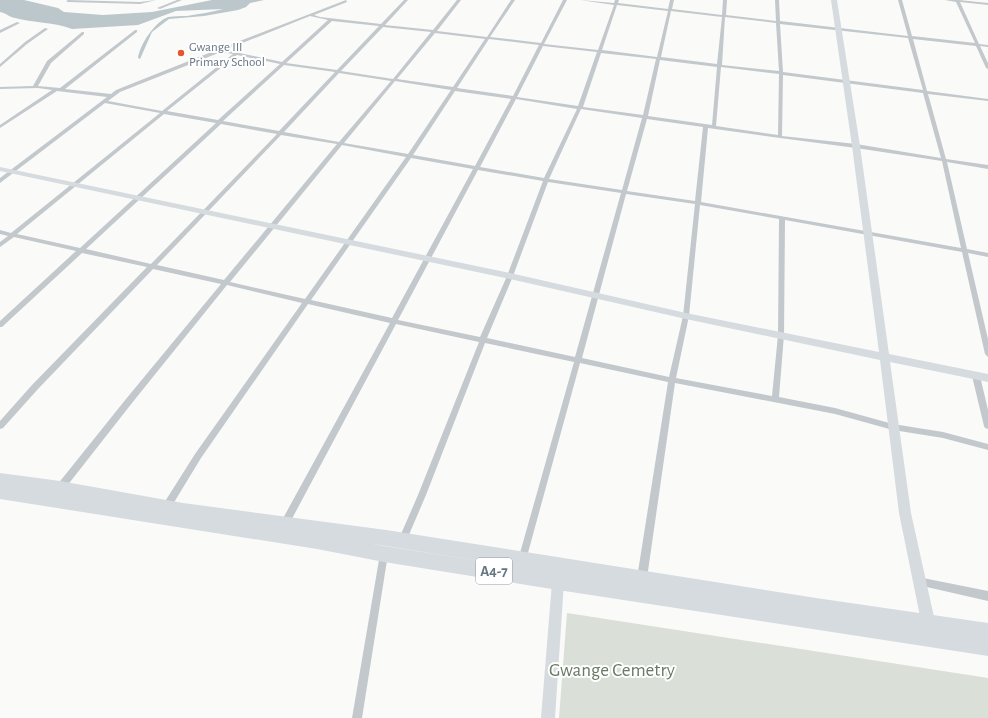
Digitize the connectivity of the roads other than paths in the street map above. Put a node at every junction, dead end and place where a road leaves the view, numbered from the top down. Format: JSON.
{"nodes":[{"id":1,"x":154,"y":0,"type":"edge"},
{"id":2,"x":180,"y":0,"type":"edge"},
{"id":3,"x":346,"y":0,"type":"edge"},
{"id":4,"x":406,"y":0,"type":"edge"},
{"id":5,"x":459,"y":0,"type":"edge"},
{"id":6,"x":514,"y":0,"type":"edge"},
{"id":7,"x":565,"y":0,"type":"edge"},
{"id":8,"x":582,"y":0,"type":"edge"},
{"id":9,"x":672,"y":0,"type":"edge"},
{"id":10,"x":726,"y":0,"type":"edge"},
{"id":11,"x":777,"y":0,"type":"edge"},
{"id":12,"x":834,"y":0,"type":"edge"},
{"id":13,"x":900,"y":0,"type":"edge"},
{"id":14,"x":948,"y":0,"type":"edge"},
{"id":15,"x":68,"y":1,"type":"dead end"},
{"id":16,"x":957,"y":1,"type":"edge"},
{"id":17,"x":616,"y":2,"type":"edge"},
{"id":18,"x":988,"y":4,"type":"edge"},
{"id":19,"x":159,"y":8,"type":"dead end"},
{"id":20,"x":670,"y":10,"type":"junction"},
{"id":21,"x":310,"y":15,"type":"junction"},
{"id":22,"x":723,"y":16,"type":"junction"},
{"id":23,"x":331,"y":19,"type":"junction"},
{"id":24,"x":778,"y":22,"type":"junction"},
{"id":25,"x":18,"y":23,"type":"dead end"},
{"id":26,"x":381,"y":25,"type":"junction"},
{"id":27,"x":46,"y":29,"type":"dead end"},
{"id":28,"x":838,"y":29,"type":"junction"},
{"id":29,"x":136,"y":31,"type":"dead end"},
{"id":30,"x":435,"y":31,"type":"junction"},
{"id":31,"x":0,"y":32,"type":"edge"},
{"id":32,"x":83,"y":33,"type":"dead end"},
{"id":33,"x":909,"y":37,"type":"junction"},
{"id":34,"x":489,"y":38,"type":"junction"},
{"id":35,"x":541,"y":45,"type":"junction"},
{"id":36,"x":978,"y":45,"type":"junction"},
{"id":37,"x":988,"y":46,"type":"edge"},
{"id":38,"x":220,"y":50,"type":"junction"},
{"id":39,"x":600,"y":52,"type":"junction"},
{"id":40,"x":235,"y":54,"type":"junction"},
{"id":41,"x":660,"y":58,"type":"junction"},
{"id":42,"x":281,"y":63,"type":"junction"},
{"id":43,"x":720,"y":65,"type":"junction"},
{"id":44,"x":0,"y":66,"type":"edge"},
{"id":45,"x":988,"y":68,"type":"edge"},
{"id":46,"x":339,"y":71,"type":"junction"},
{"id":47,"x":781,"y":73,"type":"junction"},
{"id":48,"x":395,"y":80,"type":"junction"},
{"id":49,"x":847,"y":82,"type":"junction"},
{"id":50,"x":35,"y":87,"type":"junction"},
{"id":51,"x":0,"y":88,"type":"edge"},
{"id":52,"x":58,"y":89,"type":"junction"},
{"id":53,"x":454,"y":90,"type":"junction"},
{"id":54,"x":925,"y":92,"type":"junction"},
{"id":55,"x":112,"y":96,"type":"junction"},
{"id":56,"x":514,"y":98,"type":"junction"},
{"id":57,"x":988,"y":100,"type":"edge"},
{"id":58,"x":106,"y":102,"type":"junction"},
{"id":59,"x":580,"y":108,"type":"junction"},
{"id":60,"x":165,"y":112,"type":"junction"},
{"id":61,"x":646,"y":117,"type":"junction"},
{"id":62,"x":221,"y":121,"type":"junction"},
{"id":63,"x":706,"y":126,"type":"junction"},
{"id":64,"x":0,"y":127,"type":"edge"},
{"id":65,"x":714,"y":127,"type":"junction"},
{"id":66,"x":281,"y":132,"type":"junction"},
{"id":67,"x":780,"y":137,"type":"junction"},
{"id":68,"x":341,"y":143,"type":"junction"},
{"id":69,"x":856,"y":146,"type":"junction"},
{"id":70,"x":410,"y":155,"type":"junction"},
{"id":71,"x":944,"y":160,"type":"junction"},
{"id":72,"x":476,"y":167,"type":"junction"},
{"id":73,"x":988,"y":167,"type":"edge"},
{"id":74,"x":0,"y":169,"type":"edge"},
{"id":75,"x":13,"y":171,"type":"junction"},
{"id":76,"x":546,"y":180,"type":"junction"},
{"id":77,"x":0,"y":181,"type":"edge"},
{"id":78,"x":74,"y":184,"type":"junction"},
{"id":79,"x":625,"y":193,"type":"junction"},
{"id":80,"x":137,"y":198,"type":"junction"},
{"id":81,"x":699,"y":203,"type":"junction"},
{"id":82,"x":206,"y":212,"type":"junction"},
{"id":83,"x":782,"y":218,"type":"junction"},
{"id":84,"x":273,"y":226,"type":"junction"},
{"id":85,"x":0,"y":232,"type":"edge"},
{"id":86,"x":867,"y":233,"type":"junction"},
{"id":87,"x":12,"y":234,"type":"junction"},
{"id":88,"x":348,"y":242,"type":"junction"},
{"id":89,"x":0,"y":245,"type":"edge"},
{"id":90,"x":81,"y":250,"type":"junction"},
{"id":91,"x":964,"y":251,"type":"junction"},
{"id":92,"x":988,"y":255,"type":"edge"},
{"id":93,"x":427,"y":259,"type":"junction"},
{"id":94,"x":153,"y":267,"type":"junction"},
{"id":95,"x":510,"y":276,"type":"junction"},
{"id":96,"x":226,"y":283,"type":"junction"},
{"id":97,"x":595,"y":295,"type":"junction"},
{"id":98,"x":306,"y":300,"type":"junction"},
{"id":99,"x":686,"y":316,"type":"junction"},
{"id":100,"x":393,"y":321,"type":"junction"},
{"id":101,"x":0,"y":324,"type":"edge"},
{"id":102,"x":781,"y":335,"type":"junction"},
{"id":103,"x":483,"y":339,"type":"junction"},
{"id":104,"x":988,"y":354,"type":"edge"},
{"id":105,"x":884,"y":356,"type":"junction"},
{"id":106,"x":579,"y":360,"type":"junction"},
{"id":107,"x":976,"y":376,"type":"junction"},
{"id":108,"x":988,"y":378,"type":"edge"},
{"id":109,"x":672,"y":380,"type":"junction"},
{"id":110,"x":775,"y":399,"type":"junction"},
{"id":111,"x":0,"y":426,"type":"edge"},
{"id":112,"x":988,"y":426,"type":"edge"},
{"id":113,"x":893,"y":427,"type":"junction"},
{"id":114,"x":988,"y":447,"type":"edge"},
{"id":115,"x":0,"y":480,"type":"edge"},
{"id":116,"x":60,"y":488,"type":"junction"},
{"id":117,"x":0,"y":492,"type":"edge"},
{"id":118,"x":167,"y":506,"type":"junction"},
{"id":119,"x":282,"y":529,"type":"junction"},
{"id":120,"x":402,"y":541,"type":"junction"},
{"id":121,"x":384,"y":554,"type":"junction"},
{"id":122,"x":522,"y":560,"type":"junction"},
{"id":123,"x":642,"y":578,"type":"junction"},
{"id":124,"x":918,"y":581,"type":"junction"},
{"id":125,"x":558,"y":582,"type":"junction"},
{"id":126,"x":988,"y":596,"type":"edge"},
{"id":127,"x":927,"y":622,"type":"junction"},
{"id":128,"x":988,"y":632,"type":"edge"},
{"id":129,"x":934,"y":638,"type":"junction"},
{"id":130,"x":988,"y":647,"type":"edge"},
{"id":131,"x":357,"y":718,"type":"edge"},
{"id":132,"x":548,"y":718,"type":"edge"}],
"edges":[{"from":1,"to":15,"type":"street"},
{"from":2,"to":19,"type":"street"},
{"from":3,"to":21,"type":"street"},
{"from":4,"to":26,"type":"street"},
{"from":5,"to":30,"type":"street"},
{"from":6,"to":34,"type":"street"},
{"from":7,"to":35,"type":"street"},
{"from":8,"to":17,"type":"street"},
{"from":9,"to":20,"type":"street"},
{"from":10,"to":22,"type":"street"},
{"from":11,"to":24,"type":"street"},
{"from":12,"to":28,"type":"main road"},
{"from":13,"to":33,"type":"street"},
{"from":14,"to":16,"type":"street"},
{"from":16,"to":18,"type":"street"},
{"from":16,"to":36,"type":"street"},
{"from":17,"to":20,"type":"street"},
{"from":17,"to":39,"type":"street"},
{"from":20,"to":22,"type":"street"},
{"from":20,"to":41,"type":"street"},
{"from":21,"to":23,"type":"street"},
{"from":21,"to":38,"type":"street"},
{"from":22,"to":24,"type":"street"},
{"from":22,"to":43,"type":"street"},
{"from":23,"to":26,"type":"street"},
{"from":23,"to":42,"type":"street"},
{"from":24,"to":28,"type":"street"},
{"from":24,"to":47,"type":"street"},
{"from":25,"to":31,"type":"street"},
{"from":26,"to":30,"type":"street"},
{"from":26,"to":46,"type":"street"},
{"from":27,"to":44,"type":"street"},
{"from":28,"to":33,"type":"street"},
{"from":28,"to":49,"type":"main road"},
{"from":29,"to":52,"type":"street"},
{"from":30,"to":34,"type":"street"},
{"from":30,"to":48,"type":"street"},
{"from":32,"to":50,"type":"street"},
{"from":33,"to":36,"type":"street"},
{"from":33,"to":54,"type":"street"},
{"from":34,"to":35,"type":"street"},
{"from":34,"to":53,"type":"street"},
{"from":35,"to":39,"type":"street"},
{"from":35,"to":56,"type":"street"},
{"from":36,"to":37,"type":"street"},
{"from":36,"to":45,"type":"street"},
{"from":38,"to":40,"type":"street"},
{"from":38,"to":55,"type":"street"},
{"from":39,"to":41,"type":"street"},
{"from":39,"to":59,"type":"street"},
{"from":40,"to":42,"type":"street"},
{"from":40,"to":60,"type":"street"},
{"from":41,"to":43,"type":"street"},
{"from":41,"to":61,"type":"street"},
{"from":42,"to":46,"type":"street"},
{"from":42,"to":62,"type":"street"},
{"from":43,"to":47,"type":"street"},
{"from":43,"to":65,"type":"street"},
{"from":46,"to":48,"type":"street"},
{"from":46,"to":66,"type":"street"},
{"from":47,"to":49,"type":"street"},
{"from":47,"to":67,"type":"street"},
{"from":48,"to":53,"type":"street"},
{"from":48,"to":68,"type":"street"},
{"from":49,"to":54,"type":"street"},
{"from":49,"to":69,"type":"main road"},
{"from":50,"to":51,"type":"street"},
{"from":50,"to":52,"type":"street"},
{"from":52,"to":55,"type":"street"},
{"from":52,"to":64,"type":"street"},
{"from":53,"to":56,"type":"street"},
{"from":53,"to":70,"type":"street"},
{"from":54,"to":57,"type":"street"},
{"from":54,"to":71,"type":"street"},
{"from":55,"to":58,"type":"street"},
{"from":56,"to":59,"type":"street"},
{"from":56,"to":72,"type":"street"},
{"from":58,"to":60,"type":"street"},
{"from":58,"to":75,"type":"street"},
{"from":59,"to":61,"type":"street"},
{"from":59,"to":76,"type":"street"},
{"from":60,"to":62,"type":"street"},
{"from":60,"to":78,"type":"street"},
{"from":61,"to":63,"type":"street"},
{"from":61,"to":79,"type":"street"},
{"from":62,"to":66,"type":"street"},
{"from":62,"to":80,"type":"street"},
{"from":63,"to":65,"type":"street"},
{"from":63,"to":81,"type":"street"},
{"from":65,"to":67,"type":"street"},
{"from":66,"to":68,"type":"street"},
{"from":66,"to":82,"type":"street"},
{"from":67,"to":69,"type":"street"},
{"from":68,"to":70,"type":"street"},
{"from":68,"to":84,"type":"street"},
{"from":69,"to":71,"type":"street"},
{"from":69,"to":86,"type":"main road"},
{"from":70,"to":72,"type":"street"},
{"from":70,"to":88,"type":"street"},
{"from":71,"to":73,"type":"street"},
{"from":71,"to":91,"type":"street"},
{"from":72,"to":76,"type":"street"},
{"from":72,"to":93,"type":"street"},
{"from":74,"to":75,"type":"main road"},
{"from":75,"to":77,"type":"street"},
{"from":75,"to":78,"type":"main road"},
{"from":76,"to":79,"type":"street"},
{"from":76,"to":95,"type":"street"},
{"from":78,"to":80,"type":"main road"},
{"from":78,"to":87,"type":"street"},
{"from":79,"to":81,"type":"street"},
{"from":79,"to":97,"type":"street"},
{"from":80,"to":82,"type":"main road"},
{"from":80,"to":90,"type":"street"},
{"from":81,"to":83,"type":"street"},
{"from":81,"to":99,"type":"street"},
{"from":82,"to":84,"type":"main road"},
{"from":82,"to":94,"type":"street"},
{"from":83,"to":86,"type":"street"},
{"from":83,"to":102,"type":"street"},
{"from":84,"to":88,"type":"main road"},
{"from":84,"to":96,"type":"street"},
{"from":85,"to":87,"type":"street"},
{"from":86,"to":91,"type":"street"},
{"from":86,"to":105,"type":"main road"},
{"from":87,"to":89,"type":"street"},
{"from":87,"to":90,"type":"street"},
{"from":88,"to":93,"type":"main road"},
{"from":88,"to":98,"type":"street"},
{"from":90,"to":94,"type":"street"},
{"from":90,"to":101,"type":"street"},
{"from":91,"to":92,"type":"street"},
{"from":91,"to":104,"type":"street"},
{"from":93,"to":95,"type":"main road"},
{"from":93,"to":100,"type":"street"},
{"from":94,"to":96,"type":"street"},
{"from":94,"to":111,"type":"street"},
{"from":95,"to":97,"type":"main road"},
{"from":95,"to":103,"type":"street"},
{"from":96,"to":98,"type":"street"},
{"from":96,"to":116,"type":"street"},
{"from":97,"to":99,"type":"main road"},
{"from":97,"to":106,"type":"street"},
{"from":98,"to":100,"type":"street"},
{"from":98,"to":118,"type":"street"},
{"from":99,"to":102,"type":"main road"},
{"from":99,"to":109,"type":"street"},
{"from":100,"to":103,"type":"street"},
{"from":100,"to":119,"type":"street"},
{"from":102,"to":105,"type":"main road"},
{"from":102,"to":110,"type":"street"},
{"from":103,"to":106,"type":"street"},
{"from":103,"to":120,"type":"street"},
{"from":105,"to":107,"type":"main road"},
{"from":105,"to":113,"type":"main road"},
{"from":106,"to":109,"type":"street"},
{"from":106,"to":122,"type":"street"},
{"from":107,"to":108,"type":"main road"},
{"from":107,"to":112,"type":"street"},
{"from":109,"to":110,"type":"street"},
{"from":109,"to":123,"type":"street"},
{"from":110,"to":113,"type":"street"},
{"from":113,"to":114,"type":"street"},
{"from":113,"to":124,"type":"main road"},
{"from":115,"to":116,"type":"highway","number":"A4-7"},
{"from":116,"to":118,"type":"highway","number":"A4-7"},
{"from":117,"to":119,"type":"highway","number":"A4-7"},
{"from":118,"to":119,"type":"highway","number":"A4-7"},
{"from":119,"to":120,"type":"highway","number":"A4-7"},
{"from":119,"to":121,"type":"highway","number":"A4-7"},
{"from":120,"to":122,"type":"highway","number":"A4-7"},
{"from":121,"to":125,"type":"highway","number":"A4-7"},
{"from":121,"to":131,"type":"street"},
{"from":122,"to":123,"type":"highway","number":"A4-7"},
{"from":123,"to":127,"type":"highway","number":"A4-7"},
{"from":124,"to":126,"type":"street"},
{"from":124,"to":127,"type":"main road"},
{"from":125,"to":129,"type":"highway","number":"A4-7"},
{"from":125,"to":132,"type":"main road"},
{"from":127,"to":128,"type":"highway","number":"A4-7"},
{"from":127,"to":129,"type":"main road"},
{"from":129,"to":130,"type":"highway","number":"A4-7"}]}
